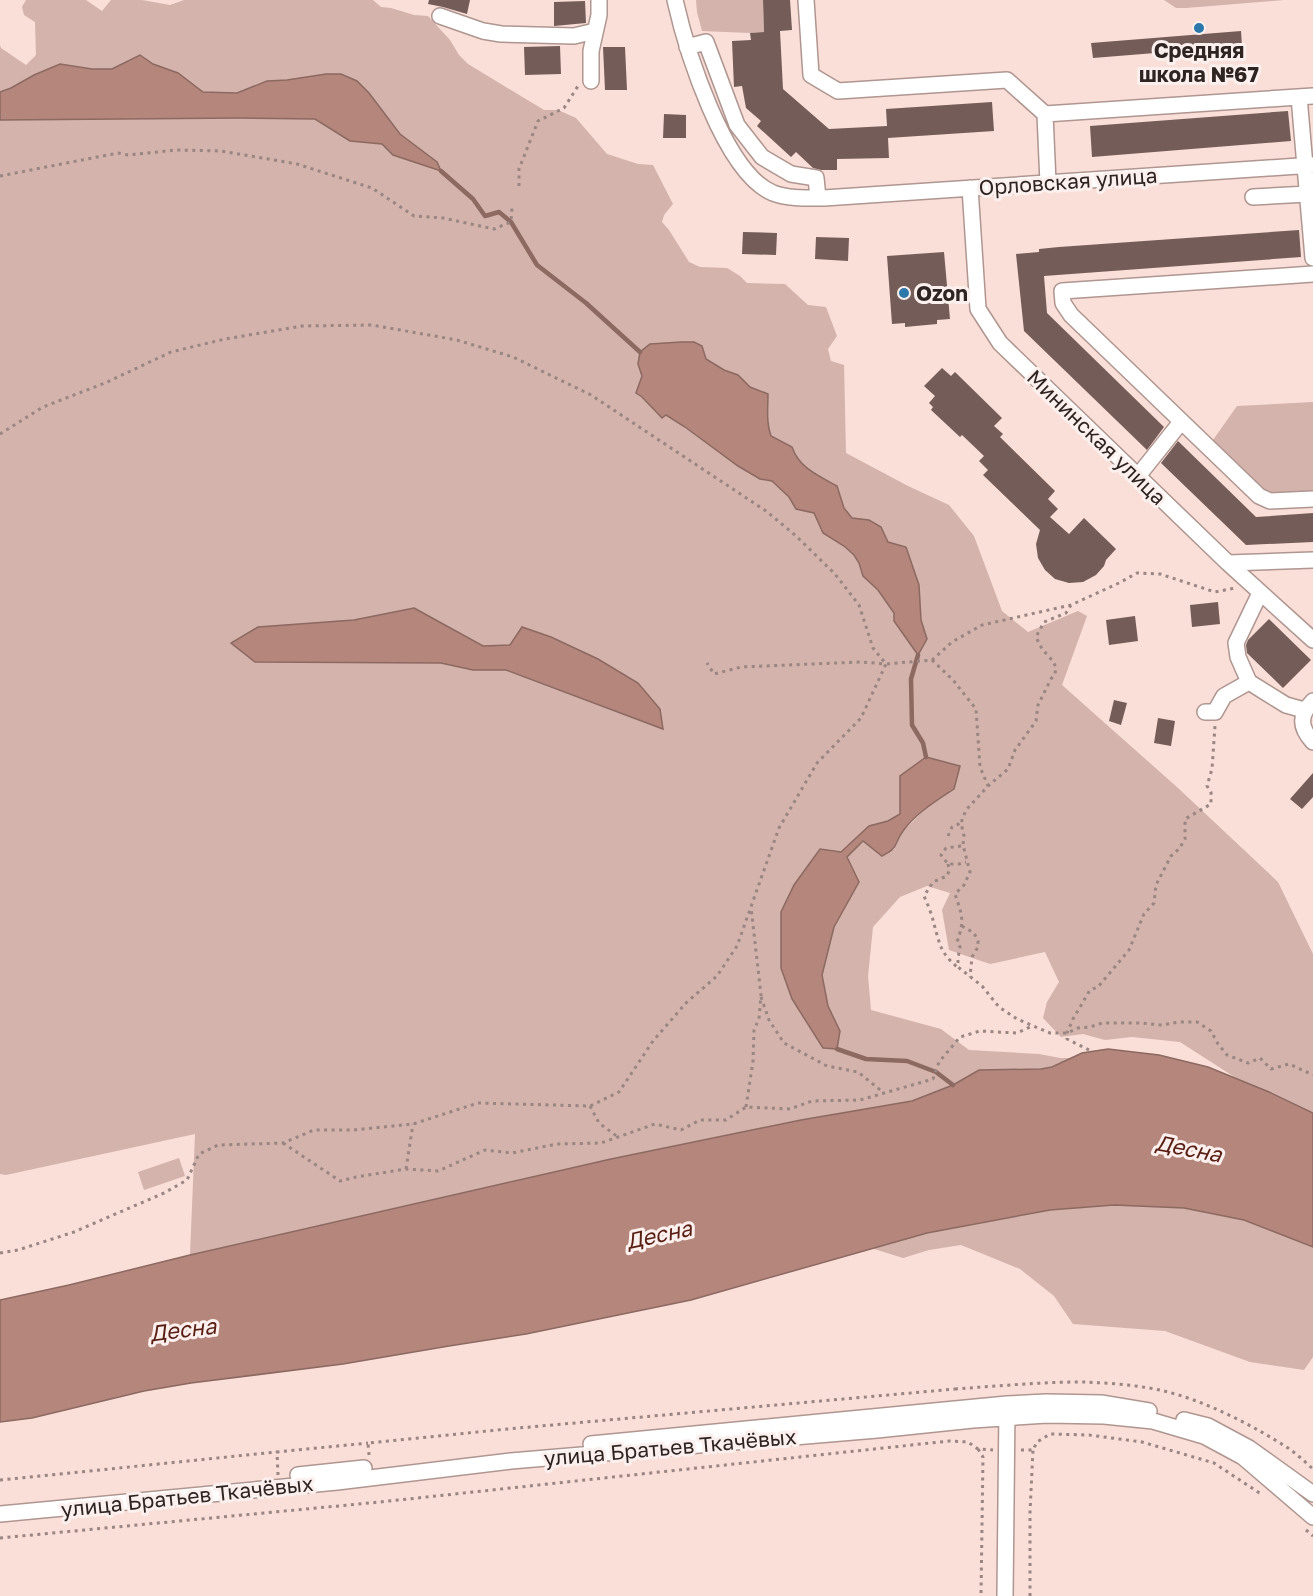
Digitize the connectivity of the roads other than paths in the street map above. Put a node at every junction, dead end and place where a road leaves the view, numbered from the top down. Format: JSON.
{"nodes":[{"id":1,"x":599,"y":0,"type":"edge"},
{"id":2,"x":675,"y":0,"type":"edge"},
{"id":3,"x":806,"y":0,"type":"edge"},
{"id":4,"x":440,"y":16,"type":"dead end"},
{"id":5,"x":595,"y":31,"type":"junction"},
{"id":6,"x":687,"y":46,"type":"junction"},
{"id":7,"x":584,"y":83,"type":"road end"},
{"id":8,"x":1306,"y":96,"type":"edge"},
{"id":9,"x":1045,"y":114,"type":"junction"},
{"id":10,"x":1309,"y":165,"type":"edge"},
{"id":11,"x":1048,"y":183,"type":"junction"},
{"id":12,"x":970,"y":188,"type":"junction"},
{"id":13,"x":1308,"y":194,"type":"junction"},
{"id":14,"x":1253,"y":197,"type":"dead end"},
{"id":15,"x":821,"y":198,"type":"junction"},
{"id":16,"x":1313,"y":258,"type":"edge"},
{"id":17,"x":1313,"y":274,"type":"edge"},
{"id":18,"x":1181,"y":422,"type":"junction"},
{"id":19,"x":1138,"y":476,"type":"junction"},
{"id":20,"x":1313,"y":499,"type":"edge"},
{"id":21,"x":1313,"y":560,"type":"edge"},
{"id":22,"x":1228,"y":563,"type":"junction"},
{"id":23,"x":1256,"y":589,"type":"junction"},
{"id":24,"x":1313,"y":640,"type":"edge"},
{"id":25,"x":1249,"y":682,"type":"junction"},
{"id":26,"x":1308,"y":705,"type":"edge"},
{"id":27,"x":1210,"y":712,"type":"road end"},
{"id":28,"x":1313,"y":742,"type":"edge"},
{"id":29,"x":1007,"y":1410,"type":"junction"},
{"id":30,"x":371,"y":1472,"type":"junction"},
{"id":31,"x":1313,"y":1494,"type":"edge"},
{"id":32,"x":0,"y":1504,"type":"edge"},
{"id":33,"x":0,"y":1514,"type":"edge"},
{"id":34,"x":1309,"y":1523,"type":"edge"},
{"id":35,"x":1005,"y":1596,"type":"edge"}],
"edges":[{"from":1,"to":5,"type":"street"},
{"from":2,"to":6,"type":"street","name":"Орловская улица"},
{"from":3,"to":9,"type":"street"},
{"from":4,"to":5,"type":"street"},
{"from":5,"to":7,"type":"street"},
{"from":6,"to":15,"type":"street","name":"Орловская улица"},
{"from":6,"to":15,"type":"street"},
{"from":8,"to":9,"type":"street"},
{"from":8,"to":10,"type":"street"},
{"from":9,"to":11,"type":"street"},
{"from":10,"to":11,"type":"street","name":"Орловская улица"},
{"from":10,"to":13,"type":"street"},
{"from":11,"to":12,"type":"street","name":"Орловская улица"},
{"from":12,"to":15,"type":"street","name":"Орловская улица"},
{"from":12,"to":19,"type":"street","name":"Мининская улица"},
{"from":13,"to":14,"type":"street"},
{"from":13,"to":16,"type":"street"},
{"from":17,"to":18,"type":"street"},
{"from":18,"to":19,"type":"street"},
{"from":18,"to":20,"type":"street"},
{"from":19,"to":22,"type":"street","name":"Мининская улица"},
{"from":21,"to":22,"type":"street"},
{"from":22,"to":23,"type":"street","name":"Мининская улица"},
{"from":23,"to":24,"type":"street","name":"Мининская улица"},
{"from":23,"to":25,"type":"street"},
{"from":25,"to":26,"type":"street"},
{"from":25,"to":27,"type":"street"},
{"from":26,"to":28,"type":"street"},
{"from":29,"to":30,"type":"street","name":"улица Братьев Ткачёвых"},
{"from":29,"to":31,"type":"street","name":"улица Братьев Ткачёвых"},
{"from":29,"to":34,"type":"street","name":"улица Братьев Ткачёвых"},
{"from":29,"to":35,"type":"street"},
{"from":30,"to":32,"type":"street","name":"улица Братьев Ткачёвых"},
{"from":30,"to":33,"type":"street","name":"улица Братьев Ткачёвых"}]}
